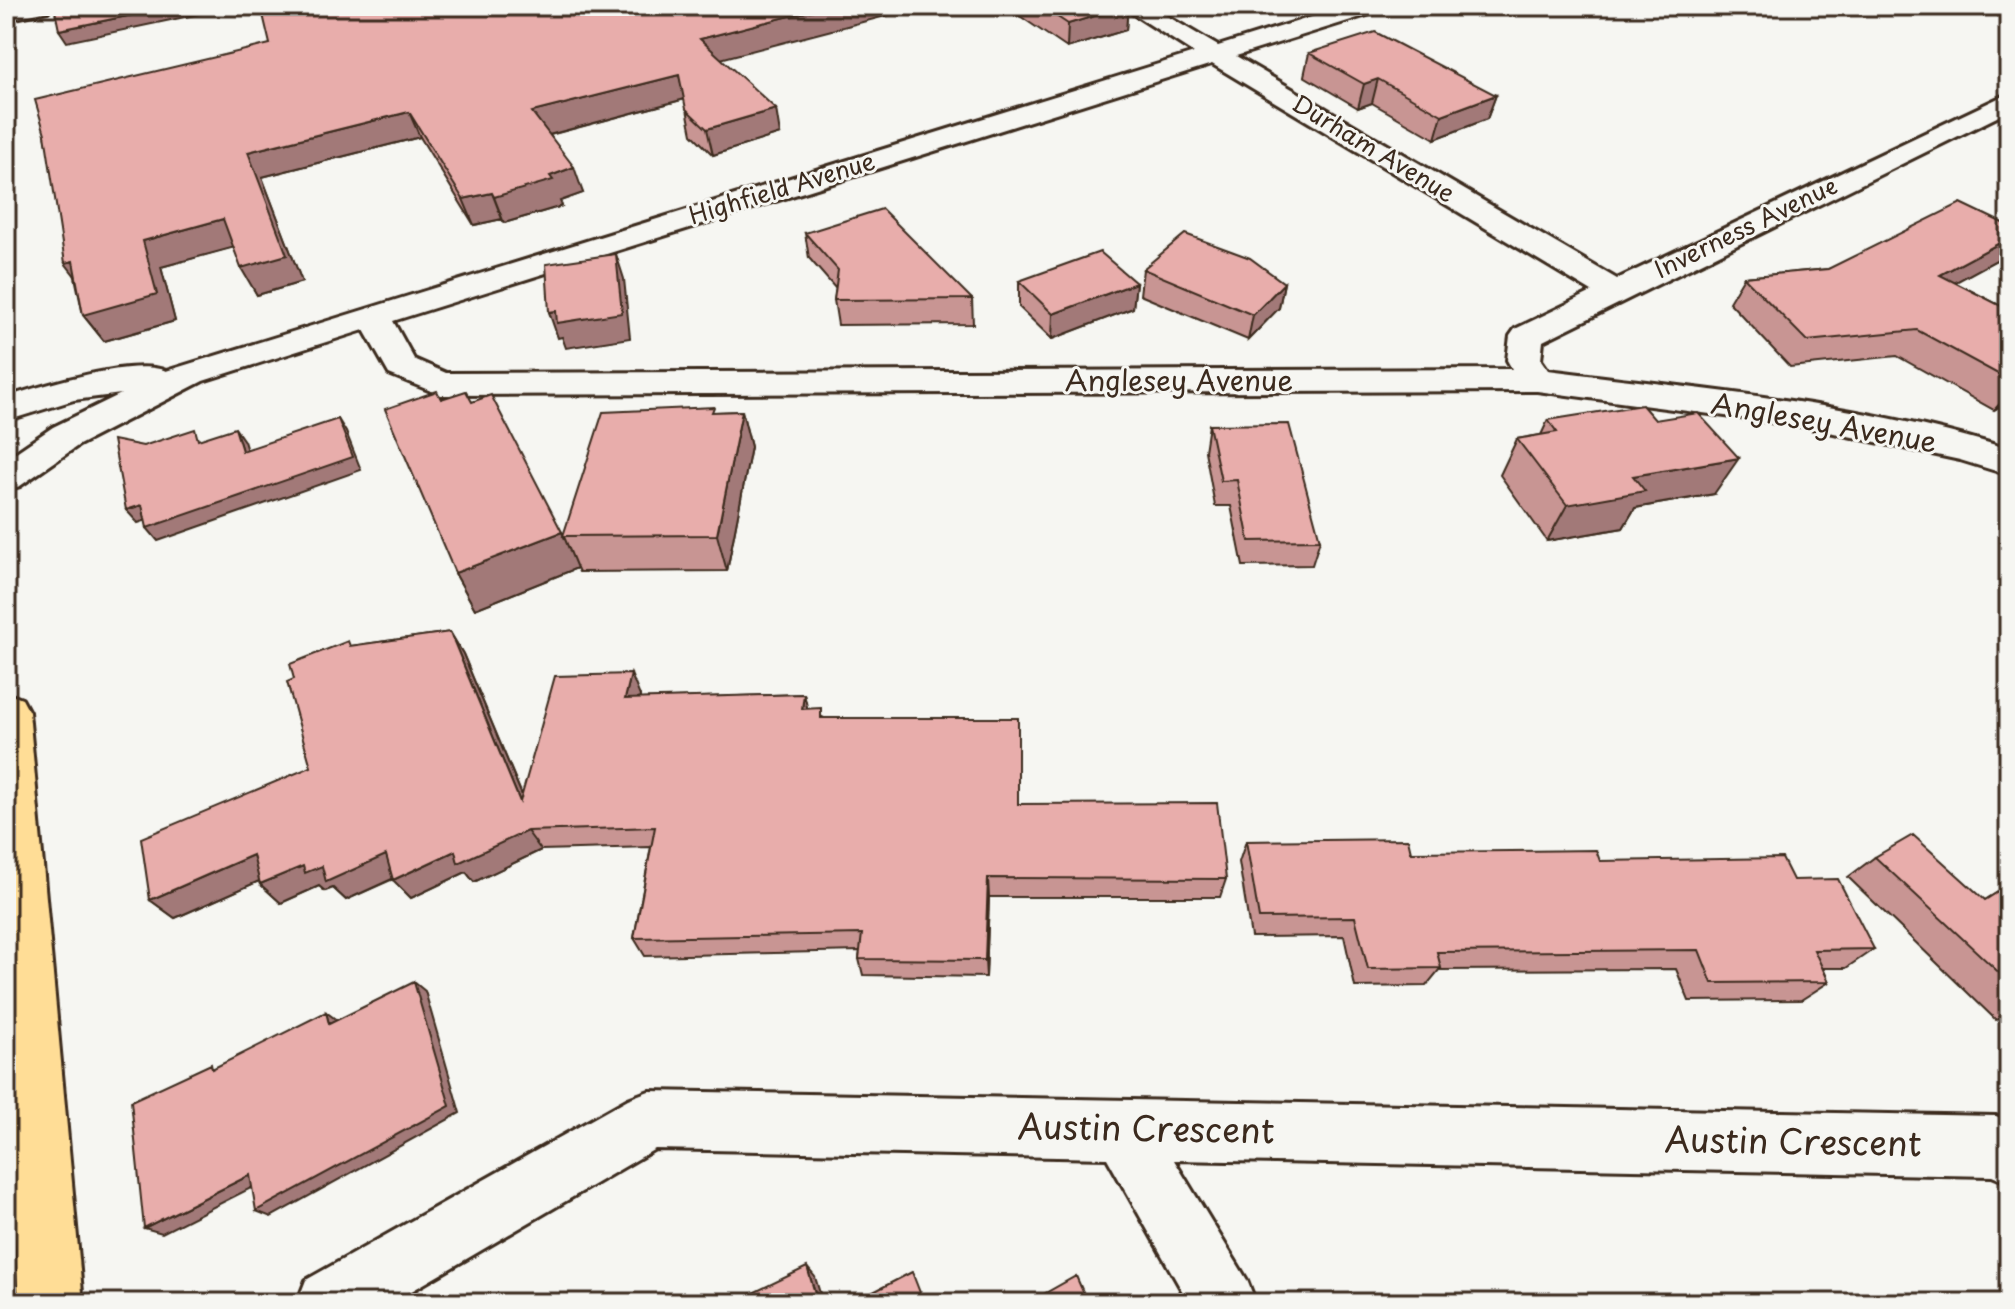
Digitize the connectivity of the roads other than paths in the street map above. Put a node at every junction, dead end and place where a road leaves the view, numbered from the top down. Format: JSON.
{"nodes":[{"id":1,"x":40,"y":6,"type":"edge"},
{"id":2,"x":1133,"y":6,"type":"edge"},
{"id":3,"x":1372,"y":6,"type":"edge"},
{"id":4,"x":6,"y":13,"type":"edge"},
{"id":5,"x":1213,"y":55,"type":"junction"},
{"id":6,"x":2009,"y":101,"type":"edge"},
{"id":7,"x":1614,"y":291,"type":"junction"},
{"id":8,"x":374,"y":317,"type":"junction"},
{"id":9,"x":191,"y":373,"type":"junction"},
{"id":10,"x":1537,"y":380,"type":"junction"},
{"id":11,"x":6,"y":409,"type":"edge"},
{"id":12,"x":2009,"y":462,"type":"edge"},
{"id":13,"x":6,"y":477,"type":"edge"},
{"id":14,"x":6,"y":712,"type":"edge"},
{"id":15,"x":1122,"y":1128,"type":"junction"},
{"id":16,"x":2009,"y":1153,"type":"edge"},
{"id":17,"x":51,"y":1303,"type":"edge"},
{"id":18,"x":329,"y":1303,"type":"edge"},
{"id":19,"x":1224,"y":1303,"type":"edge"}],
"edges":[{"from":1,"to":4,"type":"street"},
{"from":2,"to":5,"type":"street","name":"Durham Avenue"},
{"from":3,"to":5,"type":"street","name":"Highfield Avenue"},
{"from":5,"to":7,"type":"street","name":"Durham Avenue"},
{"from":5,"to":8,"type":"street","name":"Highfield Avenue"},
{"from":6,"to":7,"type":"street","name":"Inverness Avenue"},
{"from":7,"to":10,"type":"street","name":"Inverness Avenue"},
{"from":8,"to":9,"type":"street","name":"Highfield Avenue"},
{"from":8,"to":10,"type":"street","name":"Anglesey Avenue"},
{"from":9,"to":11,"type":"street","name":"Highfield Avenue"},
{"from":9,"to":13,"type":"street","name":"Highfield Avenue"},
{"from":10,"to":12,"type":"street","name":"Anglesey Avenue"},
{"from":14,"to":17,"type":"highway"},
{"from":15,"to":16,"type":"street","name":"Austin Crescent"},
{"from":15,"to":18,"type":"street","name":"Austin Crescent"},
{"from":15,"to":19,"type":"street"}]}
